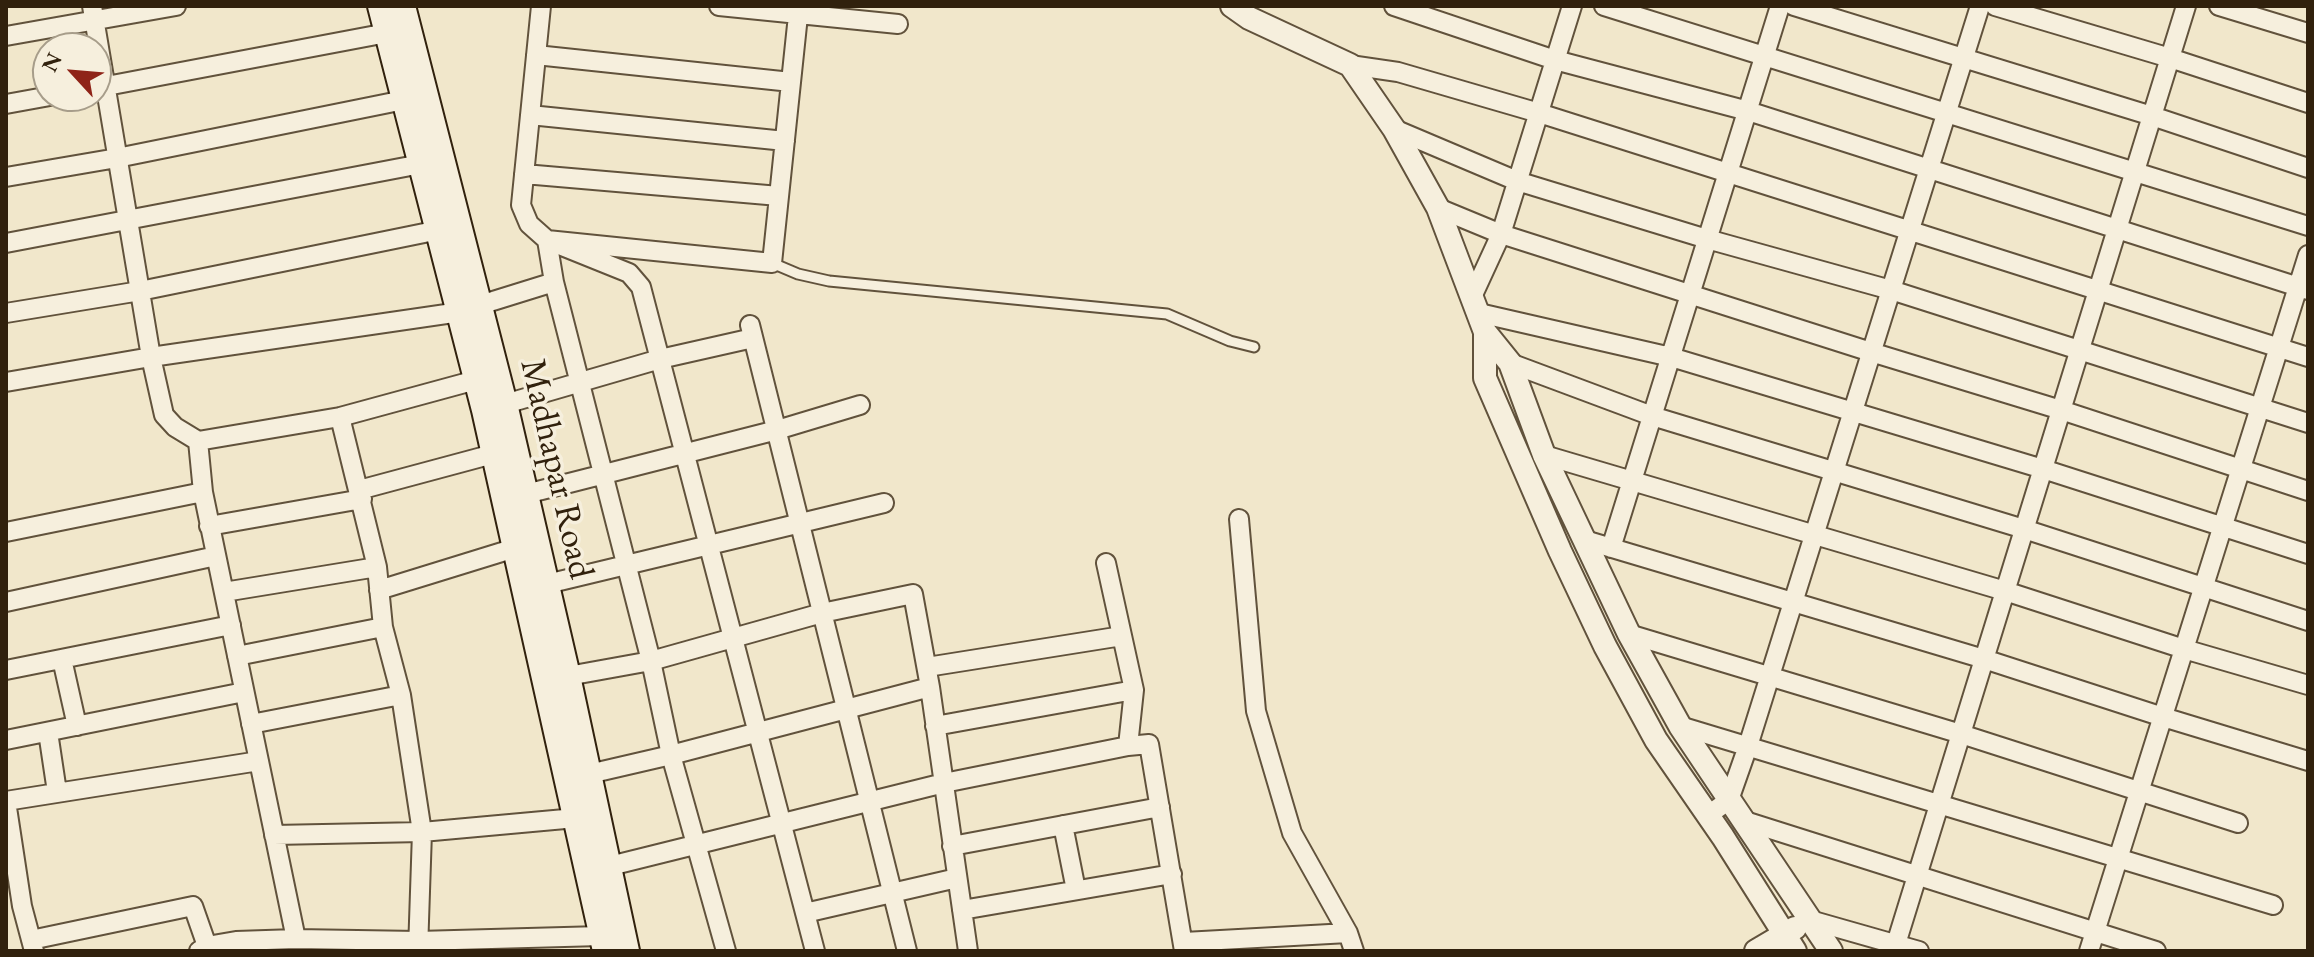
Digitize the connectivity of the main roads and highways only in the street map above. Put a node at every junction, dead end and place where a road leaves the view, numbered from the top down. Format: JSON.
{"nodes":[{"id":1,"x":380,"y":6,"type":"edge"},
{"id":2,"x":403,"y":6,"type":"edge"},
{"id":3,"x":470,"y":308,"type":"junction"},
{"id":4,"x":603,"y":943,"type":"edge"},
{"id":5,"x":627,"y":951,"type":"edge"}],
"edges":[{"from":1,"to":3,"type":"main road","name":"Madhapar Road"},
{"from":2,"to":3,"type":"main road","name":"Madhapar Road"},
{"from":3,"to":4,"type":"main road","name":"Madhapar Road"},
{"from":3,"to":5,"type":"main road","name":"Madhapar Road"}]}
